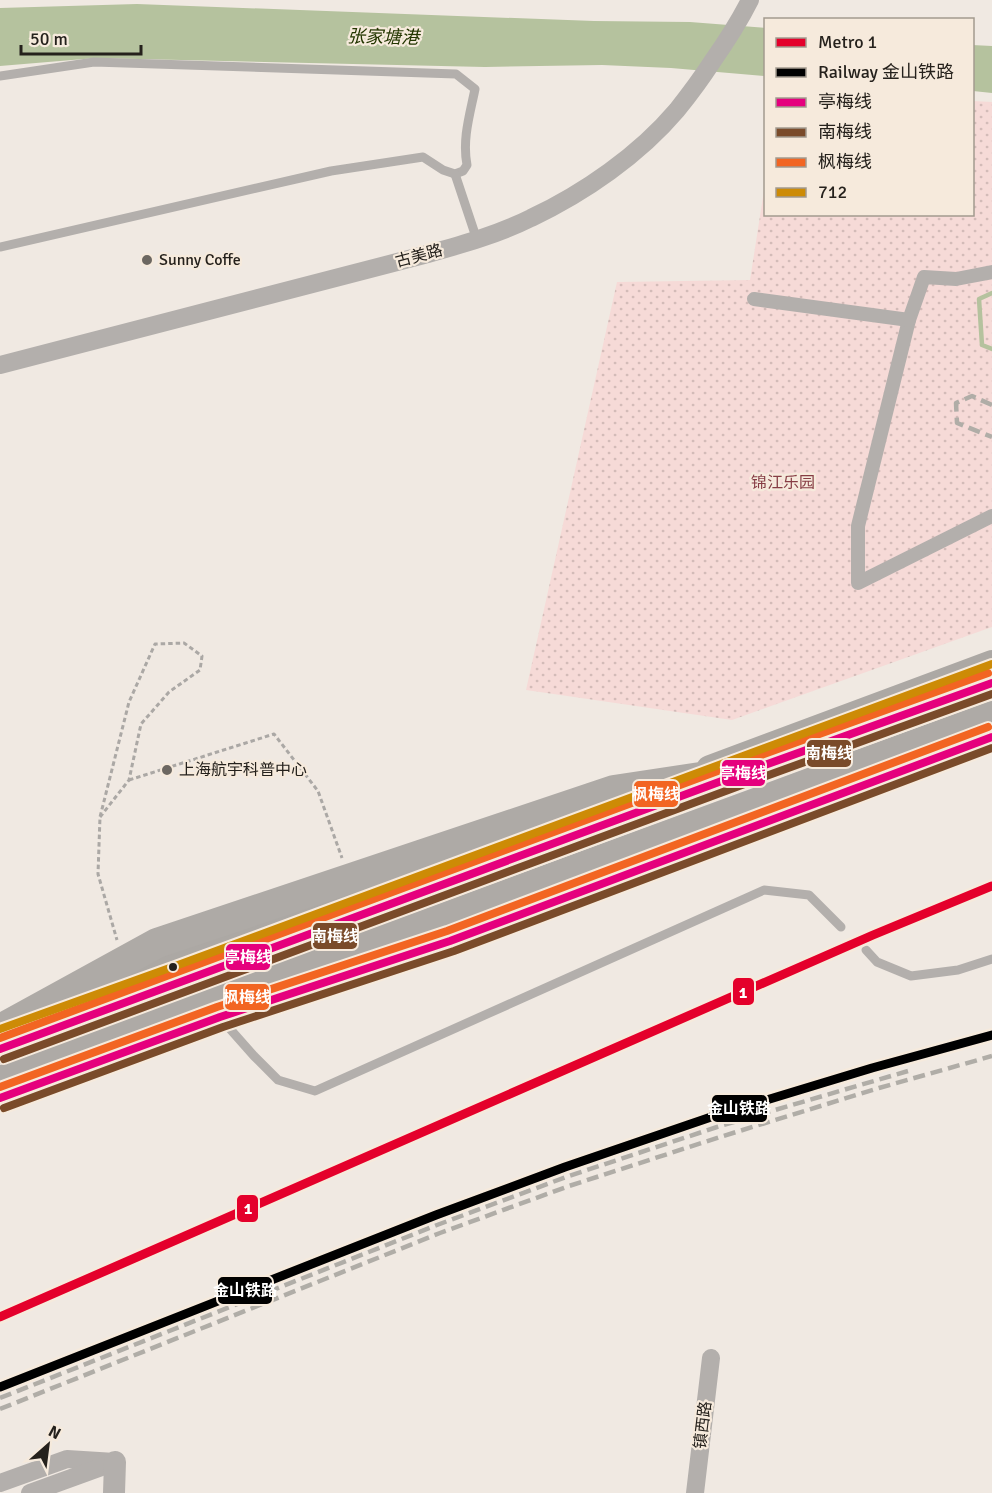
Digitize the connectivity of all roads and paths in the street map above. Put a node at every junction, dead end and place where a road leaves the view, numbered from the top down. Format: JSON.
{"nodes":[{"id":1,"x":747,"y":6,"type":"edge"},
{"id":2,"x":0,"y":76,"type":"edge"},
{"id":3,"x":455,"y":174,"type":"junction"},
{"id":4,"x":477,"y":240,"type":"junction"},
{"id":5,"x":0,"y":247,"type":"edge"},
{"id":6,"x":992,"y":272,"type":"edge"},
{"id":7,"x":754,"y":298,"type":"dead end"},
{"id":8,"x":909,"y":320,"type":"junction"},
{"id":9,"x":0,"y":365,"type":"edge"},
{"id":10,"x":992,"y":516,"type":"edge"},
{"id":11,"x":992,"y":664,"type":"edge"},
{"id":12,"x":992,"y":683,"type":"edge"},
{"id":13,"x":992,"y":716,"type":"edge"},
{"id":14,"x":992,"y":737,"type":"edge"},
{"id":15,"x":754,"y":769,"type":"junction"},
{"id":16,"x":129,"y":780,"type":"junction"},
{"id":17,"x":100,"y":817,"type":"junction"},
{"id":18,"x":345,"y":866,"type":"dead end"},
{"id":19,"x":842,"y":927,"type":"dead end"},
{"id":20,"x":120,"y":950,"type":"dead end"},
{"id":21,"x":866,"y":950,"type":"dead end"},
{"id":22,"x":992,"y":959,"type":"edge"},
{"id":23,"x":220,"y":1017,"type":"junction"},
{"id":24,"x":0,"y":1035,"type":"edge"},
{"id":25,"x":0,"y":1081,"type":"edge"},
{"id":26,"x":0,"y":1098,"type":"edge"},
{"id":27,"x":711,"y":1358,"type":"dead end"},
{"id":28,"x":115,"y":1462,"type":"junction"},
{"id":29,"x":0,"y":1483,"type":"edge"},
{"id":30,"x":30,"y":1493,"type":"edge"},
{"id":31,"x":114,"y":1493,"type":"edge"},
{"id":32,"x":695,"y":1493,"type":"edge"}],
"edges":[{"from":1,"to":4,"type":"street","name":"古美路"},
{"from":2,"to":3,"type":"lane"},
{"from":3,"to":4,"type":"lane"},
{"from":3,"to":5,"type":"lane"},
{"from":4,"to":9,"type":"street","name":"古美路"},
{"from":6,"to":8,"type":"street"},
{"from":7,"to":8,"type":"street"},
{"from":8,"to":10,"type":"street"},
{"from":11,"to":24,"type":"main road"},
{"from":12,"to":15,"type":"highway"},
{"from":13,"to":25,"type":"highway"},
{"from":14,"to":23,"type":"main road"},
{"from":15,"to":24,"type":"highway","bridge":true},
{"from":15,"to":24,"type":"highway","bridge":true},
{"from":16,"to":17,"type":"path"},
{"from":16,"to":17,"type":"path"},
{"from":16,"to":18,"type":"path"},
{"from":17,"to":20,"type":"path"},
{"from":19,"to":23,"type":"lane"},
{"from":21,"to":22,"type":"lane"},
{"from":23,"to":26,"type":"main road"},
{"from":27,"to":32,"type":"street","name":"镇西路"},
{"from":28,"to":29,"type":"street"},
{"from":28,"to":30,"type":"street"},
{"from":28,"to":31,"type":"street"}]}
